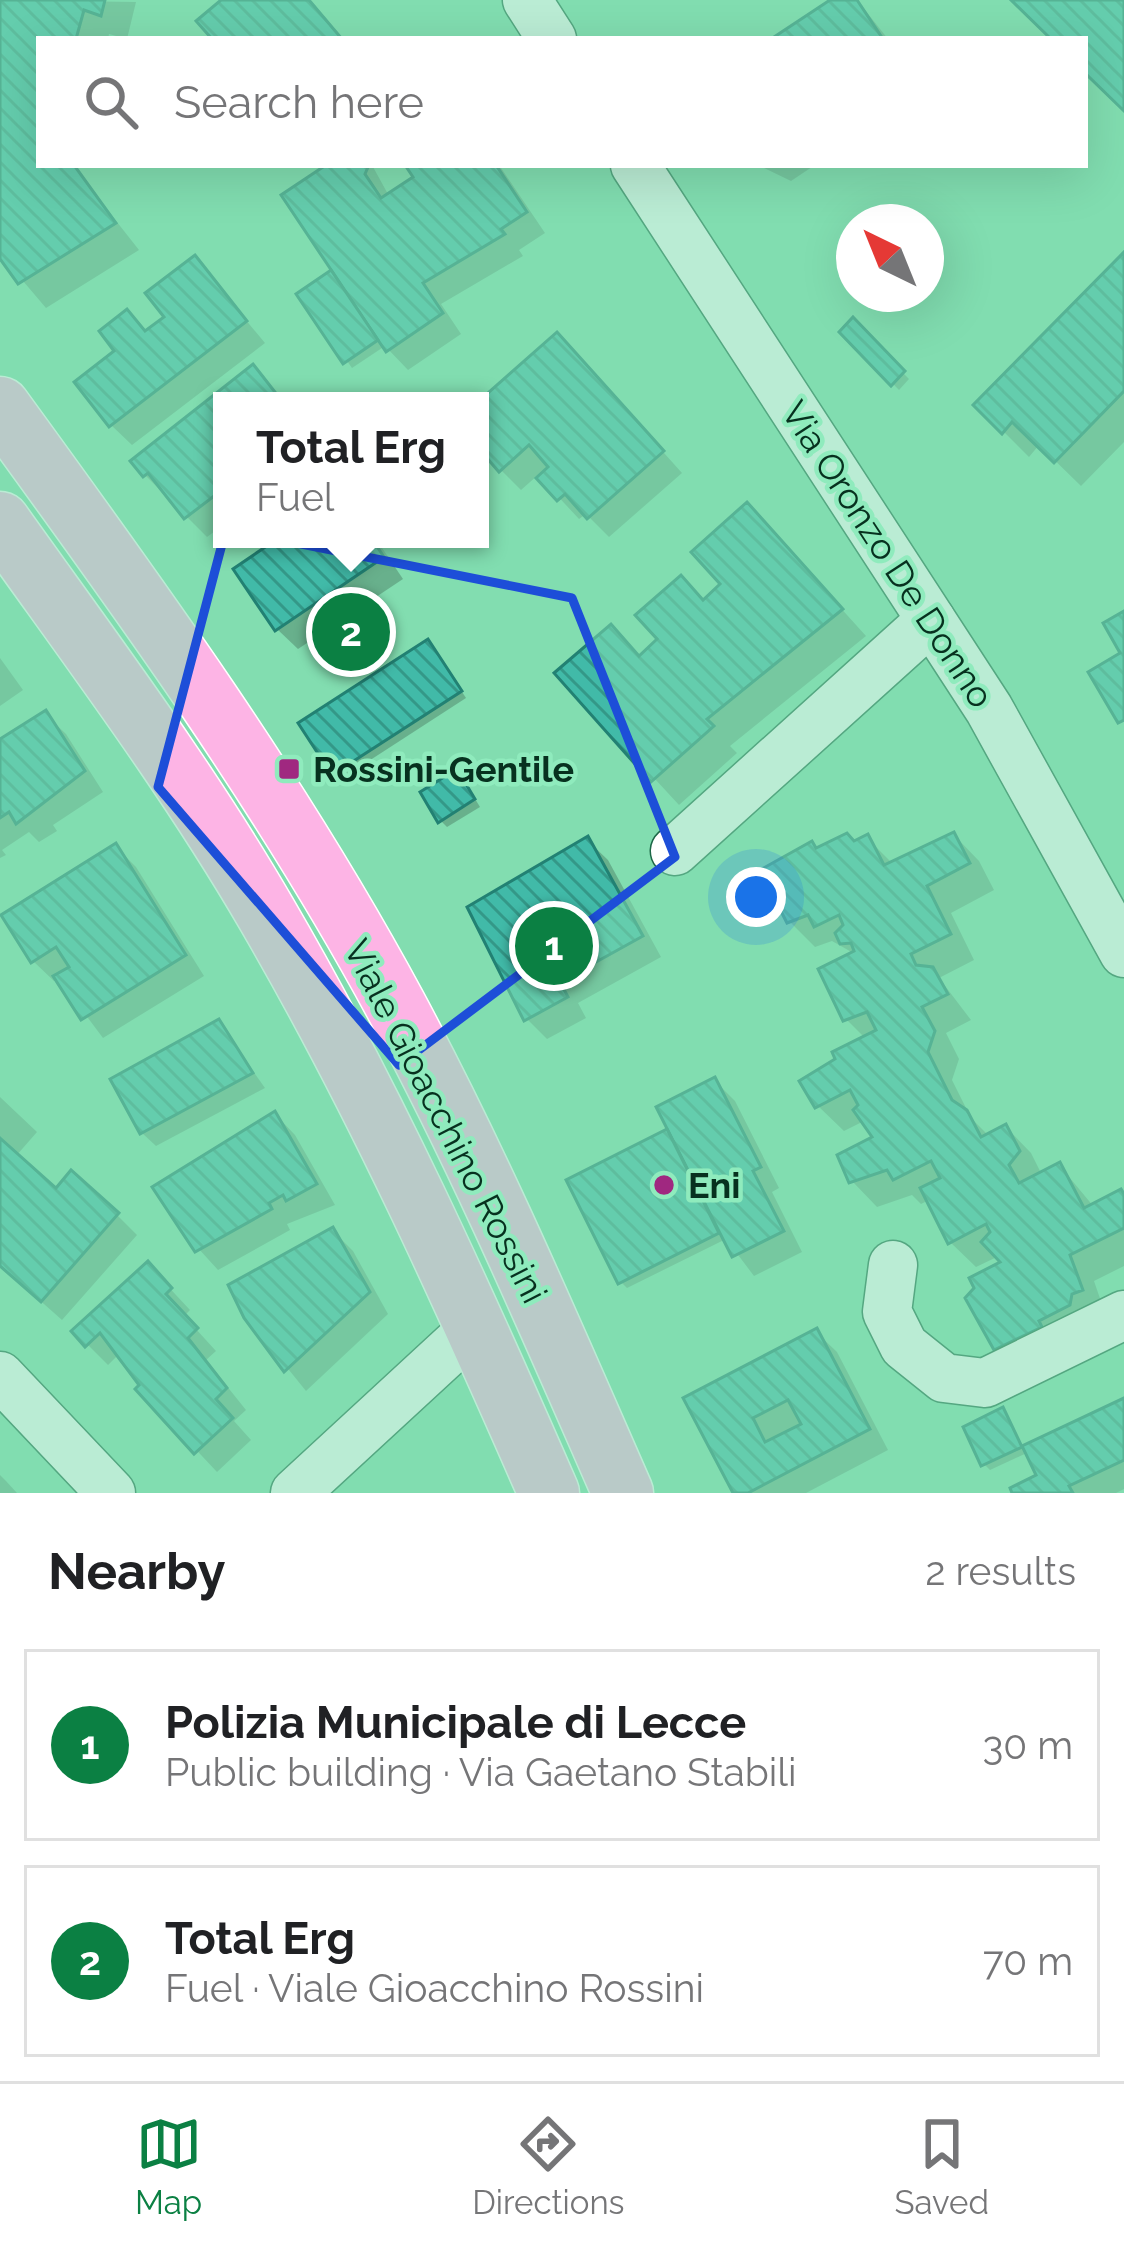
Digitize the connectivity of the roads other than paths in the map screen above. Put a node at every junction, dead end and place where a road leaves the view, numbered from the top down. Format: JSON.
{"nodes":[{"id":1,"x":526,"y":0,"type":"edge"},
{"id":2,"x":550,"y":36,"type":"edge"},
{"id":3,"x":637,"y":168,"type":"edge"},
{"id":4,"x":0,"y":406,"type":"edge"},
{"id":5,"x":0,"y":522,"type":"edge"},
{"id":6,"x":931,"y":620,"type":"junction"},
{"id":7,"x":675,"y":850,"type":"dead end"},
{"id":8,"x":1124,"y":953,"type":"edge"},
{"id":9,"x":893,"y":1265,"type":"dead end"},
{"id":10,"x":1124,"y":1315,"type":"edge"},
{"id":11,"x":476,"y":1326,"type":"junction"},
{"id":12,"x":0,"y":1376,"type":"edge"},
{"id":13,"x":111,"y":1493,"type":"edge"},
{"id":14,"x":295,"y":1493,"type":"edge"},
{"id":15,"x":549,"y":1493,"type":"edge"},
{"id":16,"x":623,"y":1493,"type":"edge"}],
"edges":[{"from":1,"to":2,"type":"street"},
{"from":3,"to":6,"type":"street","name":"Via Oronzo De Donno"},
{"from":4,"to":16,"type":"main road","name":"Viale Gioacchino Rossini"},
{"from":5,"to":11,"type":"main road","name":"Viale Gioacchino Rossini"},
{"from":6,"to":7,"type":"street"},
{"from":6,"to":8,"type":"street","name":"Via Oronzo De Donno"},
{"from":9,"to":10,"type":"street"},
{"from":11,"to":14,"type":"street"},
{"from":11,"to":15,"type":"main road","name":"Viale Gioacchino Rossini"},
{"from":12,"to":13,"type":"street"}]}
